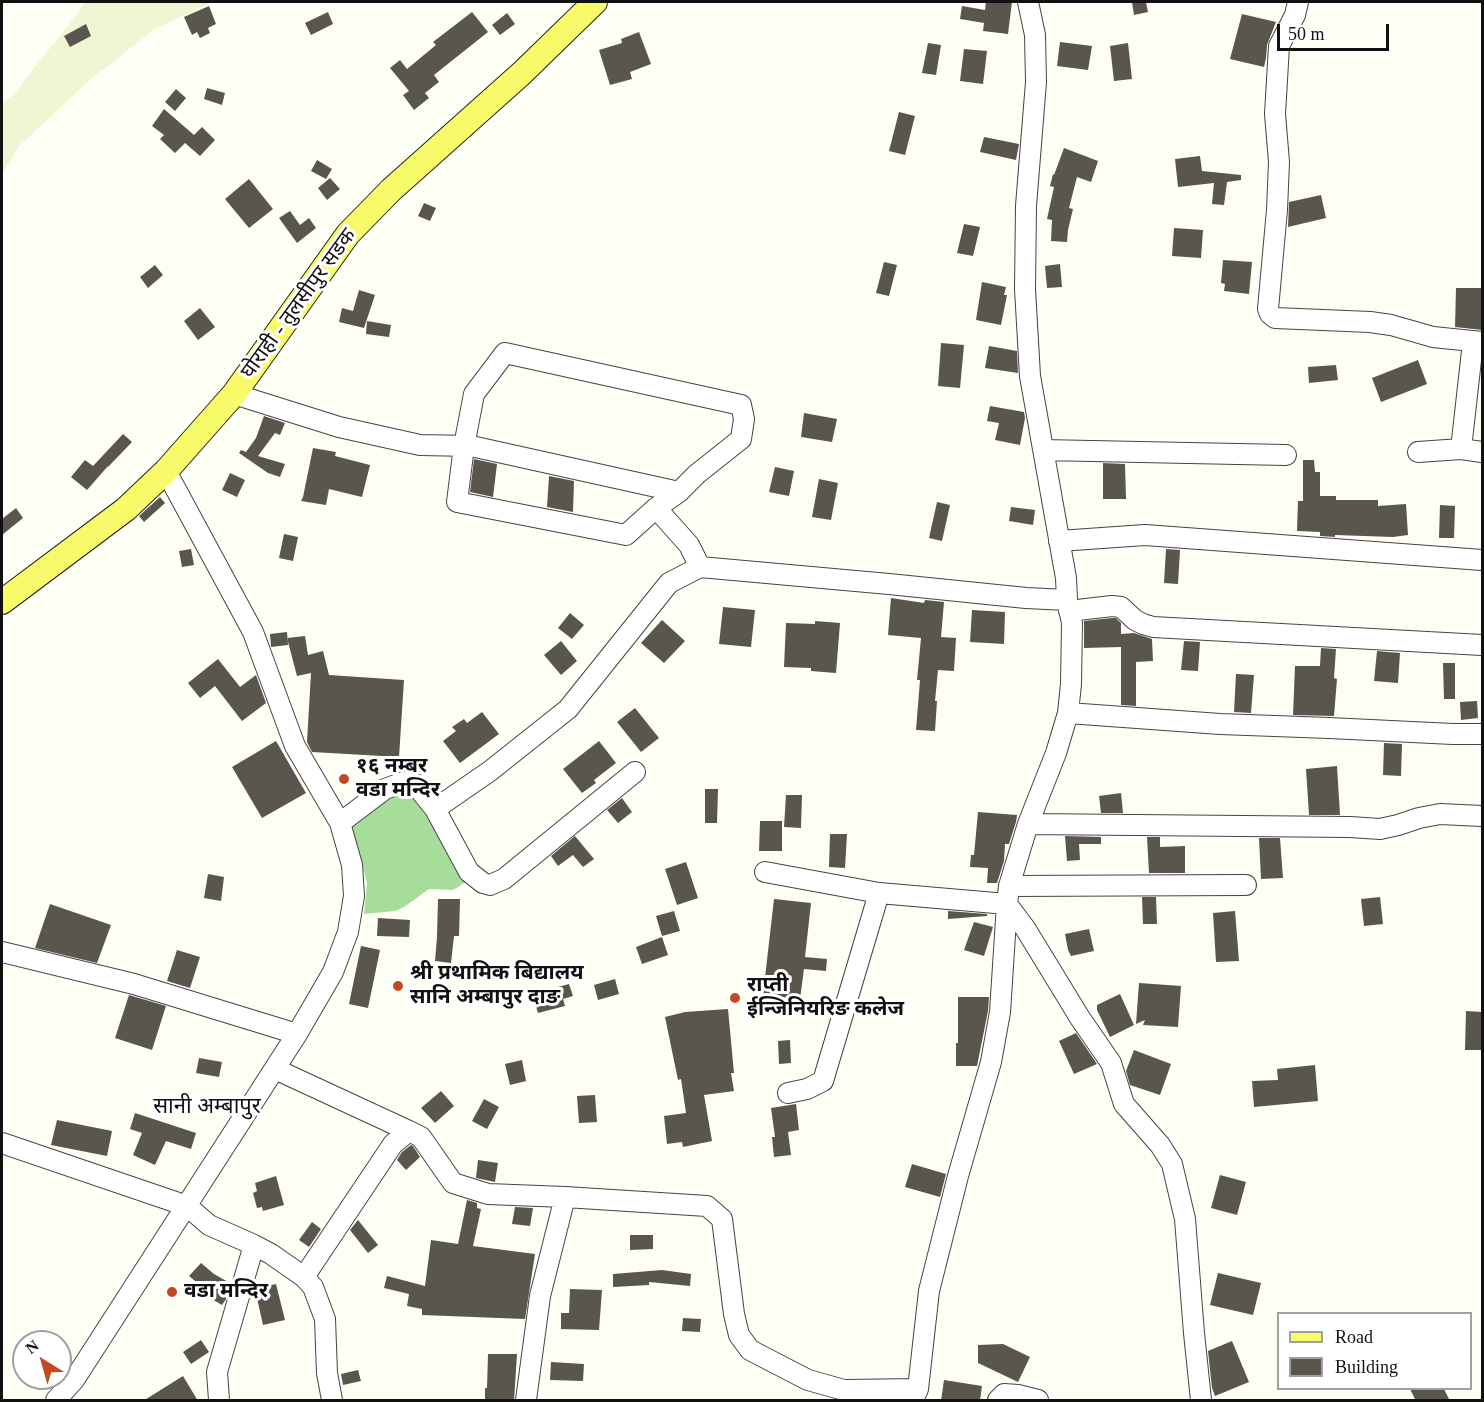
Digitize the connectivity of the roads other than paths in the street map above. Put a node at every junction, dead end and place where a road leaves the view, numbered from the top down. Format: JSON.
{"nodes":[{"id":1,"x":595,"y":2,"type":"edge"},
{"id":2,"x":1028,"y":2,"type":"edge"},
{"id":3,"x":1298,"y":2,"type":"edge"},
{"id":4,"x":1478,"y":342,"type":"edge"},
{"id":5,"x":234,"y":394,"type":"junction"},
{"id":6,"x":1475,"y":397,"type":"edge"},
{"id":7,"x":464,"y":446,"type":"junction"},
{"id":8,"x":1461,"y":449,"type":"junction"},
{"id":9,"x":1043,"y":450,"type":"junction"},
{"id":10,"x":1418,"y":452,"type":"dead end"},
{"id":11,"x":1482,"y":452,"type":"edge"},
{"id":12,"x":1286,"y":454,"type":"dead end"},
{"id":13,"x":166,"y":471,"type":"junction"},
{"id":14,"x":679,"y":492,"type":"junction"},
{"id":15,"x":656,"y":508,"type":"junction"},
{"id":16,"x":1059,"y":541,"type":"junction"},
{"id":17,"x":1482,"y":560,"type":"edge"},
{"id":18,"x":700,"y":567,"type":"junction"},
{"id":19,"x":3,"y":600,"type":"edge"},
{"id":20,"x":1068,"y":606,"type":"junction"},
{"id":21,"x":1482,"y":645,"type":"edge"},
{"id":22,"x":1068,"y":713,"type":"junction"},
{"id":23,"x":1482,"y":734,"type":"edge"},
{"id":24,"x":635,"y":772,"type":"dead end"},
{"id":25,"x":435,"y":810,"type":"junction"},
{"id":26,"x":1482,"y":816,"type":"edge"},
{"id":27,"x":340,"y":823,"type":"junction"},
{"id":28,"x":1028,"y":824,"type":"junction"},
{"id":29,"x":765,"y":872,"type":"dead end"},
{"id":30,"x":1246,"y":885,"type":"dead end"},
{"id":31,"x":879,"y":893,"type":"junction"},
{"id":32,"x":1008,"y":895,"type":"junction"},
{"id":33,"x":2,"y":952,"type":"edge"},
{"id":34,"x":297,"y":1034,"type":"junction"},
{"id":35,"x":274,"y":1069,"type":"junction"},
{"id":36,"x":788,"y":1093,"type":"dead end"},
{"id":37,"x":409,"y":1131,"type":"junction"},
{"id":38,"x":2,"y":1143,"type":"edge"},
{"id":39,"x":565,"y":1197,"type":"junction"},
{"id":40,"x":187,"y":1206,"type":"junction"},
{"id":41,"x":254,"y":1245,"type":"junction"},
{"id":42,"x":304,"y":1277,"type":"junction"},
{"id":43,"x":915,"y":1395,"type":"edge"},
{"id":44,"x":56,"y":1401,"type":"edge"},
{"id":45,"x":219,"y":1401,"type":"edge"},
{"id":46,"x":332,"y":1401,"type":"edge"},
{"id":47,"x":526,"y":1401,"type":"edge"},
{"id":48,"x":998,"y":1401,"type":"edge"},
{"id":49,"x":1038,"y":1401,"type":"edge"},
{"id":50,"x":1201,"y":1401,"type":"edge"}],
"edges":[{"from":1,"to":5,"type":"main road","name":"घोराही - तुलसीपुर सडक"},
{"from":2,"to":9,"type":"street"},
{"from":3,"to":4,"type":"street"},
{"from":4,"to":6,"type":"street"},
{"from":5,"to":7,"type":"street"},
{"from":5,"to":13,"type":"main road","name":"घोराही - तुलसीपुर सडक"},
{"from":6,"to":8,"type":"street"},
{"from":7,"to":14,"type":"street"},
{"from":7,"to":14,"type":"street"},
{"from":7,"to":15,"type":"street"},
{"from":8,"to":10,"type":"street"},
{"from":8,"to":11,"type":"street"},
{"from":9,"to":12,"type":"street"},
{"from":9,"to":16,"type":"street"},
{"from":13,"to":19,"type":"main road","name":"घोराही - तुलसीपुर सडक"},
{"from":13,"to":27,"type":"street"},
{"from":14,"to":15,"type":"street"},
{"from":15,"to":18,"type":"street"},
{"from":16,"to":17,"type":"street"},
{"from":16,"to":20,"type":"street"},
{"from":18,"to":20,"type":"street"},
{"from":18,"to":25,"type":"street"},
{"from":20,"to":21,"type":"street"},
{"from":20,"to":22,"type":"street"},
{"from":22,"to":23,"type":"street"},
{"from":22,"to":28,"type":"street"},
{"from":24,"to":25,"type":"street"},
{"from":25,"to":27,"type":"street"},
{"from":26,"to":28,"type":"street"},
{"from":27,"to":34,"type":"street"},
{"from":28,"to":32,"type":"street"},
{"from":29,"to":31,"type":"street"},
{"from":30,"to":32,"type":"street"},
{"from":31,"to":32,"type":"street"},
{"from":31,"to":36,"type":"street"},
{"from":32,"to":43,"type":"street"},
{"from":32,"to":50,"type":"street"},
{"from":33,"to":34,"type":"street"},
{"from":34,"to":35,"type":"street"},
{"from":35,"to":37,"type":"street"},
{"from":35,"to":40,"type":"street"},
{"from":37,"to":39,"type":"street"},
{"from":37,"to":42,"type":"street"},
{"from":38,"to":40,"type":"street"},
{"from":39,"to":43,"type":"street"},
{"from":39,"to":47,"type":"street"},
{"from":40,"to":41,"type":"street"},
{"from":40,"to":44,"type":"street"},
{"from":41,"to":42,"type":"street"},
{"from":41,"to":45,"type":"street"},
{"from":42,"to":46,"type":"street"},
{"from":48,"to":49,"type":"street"}]}
